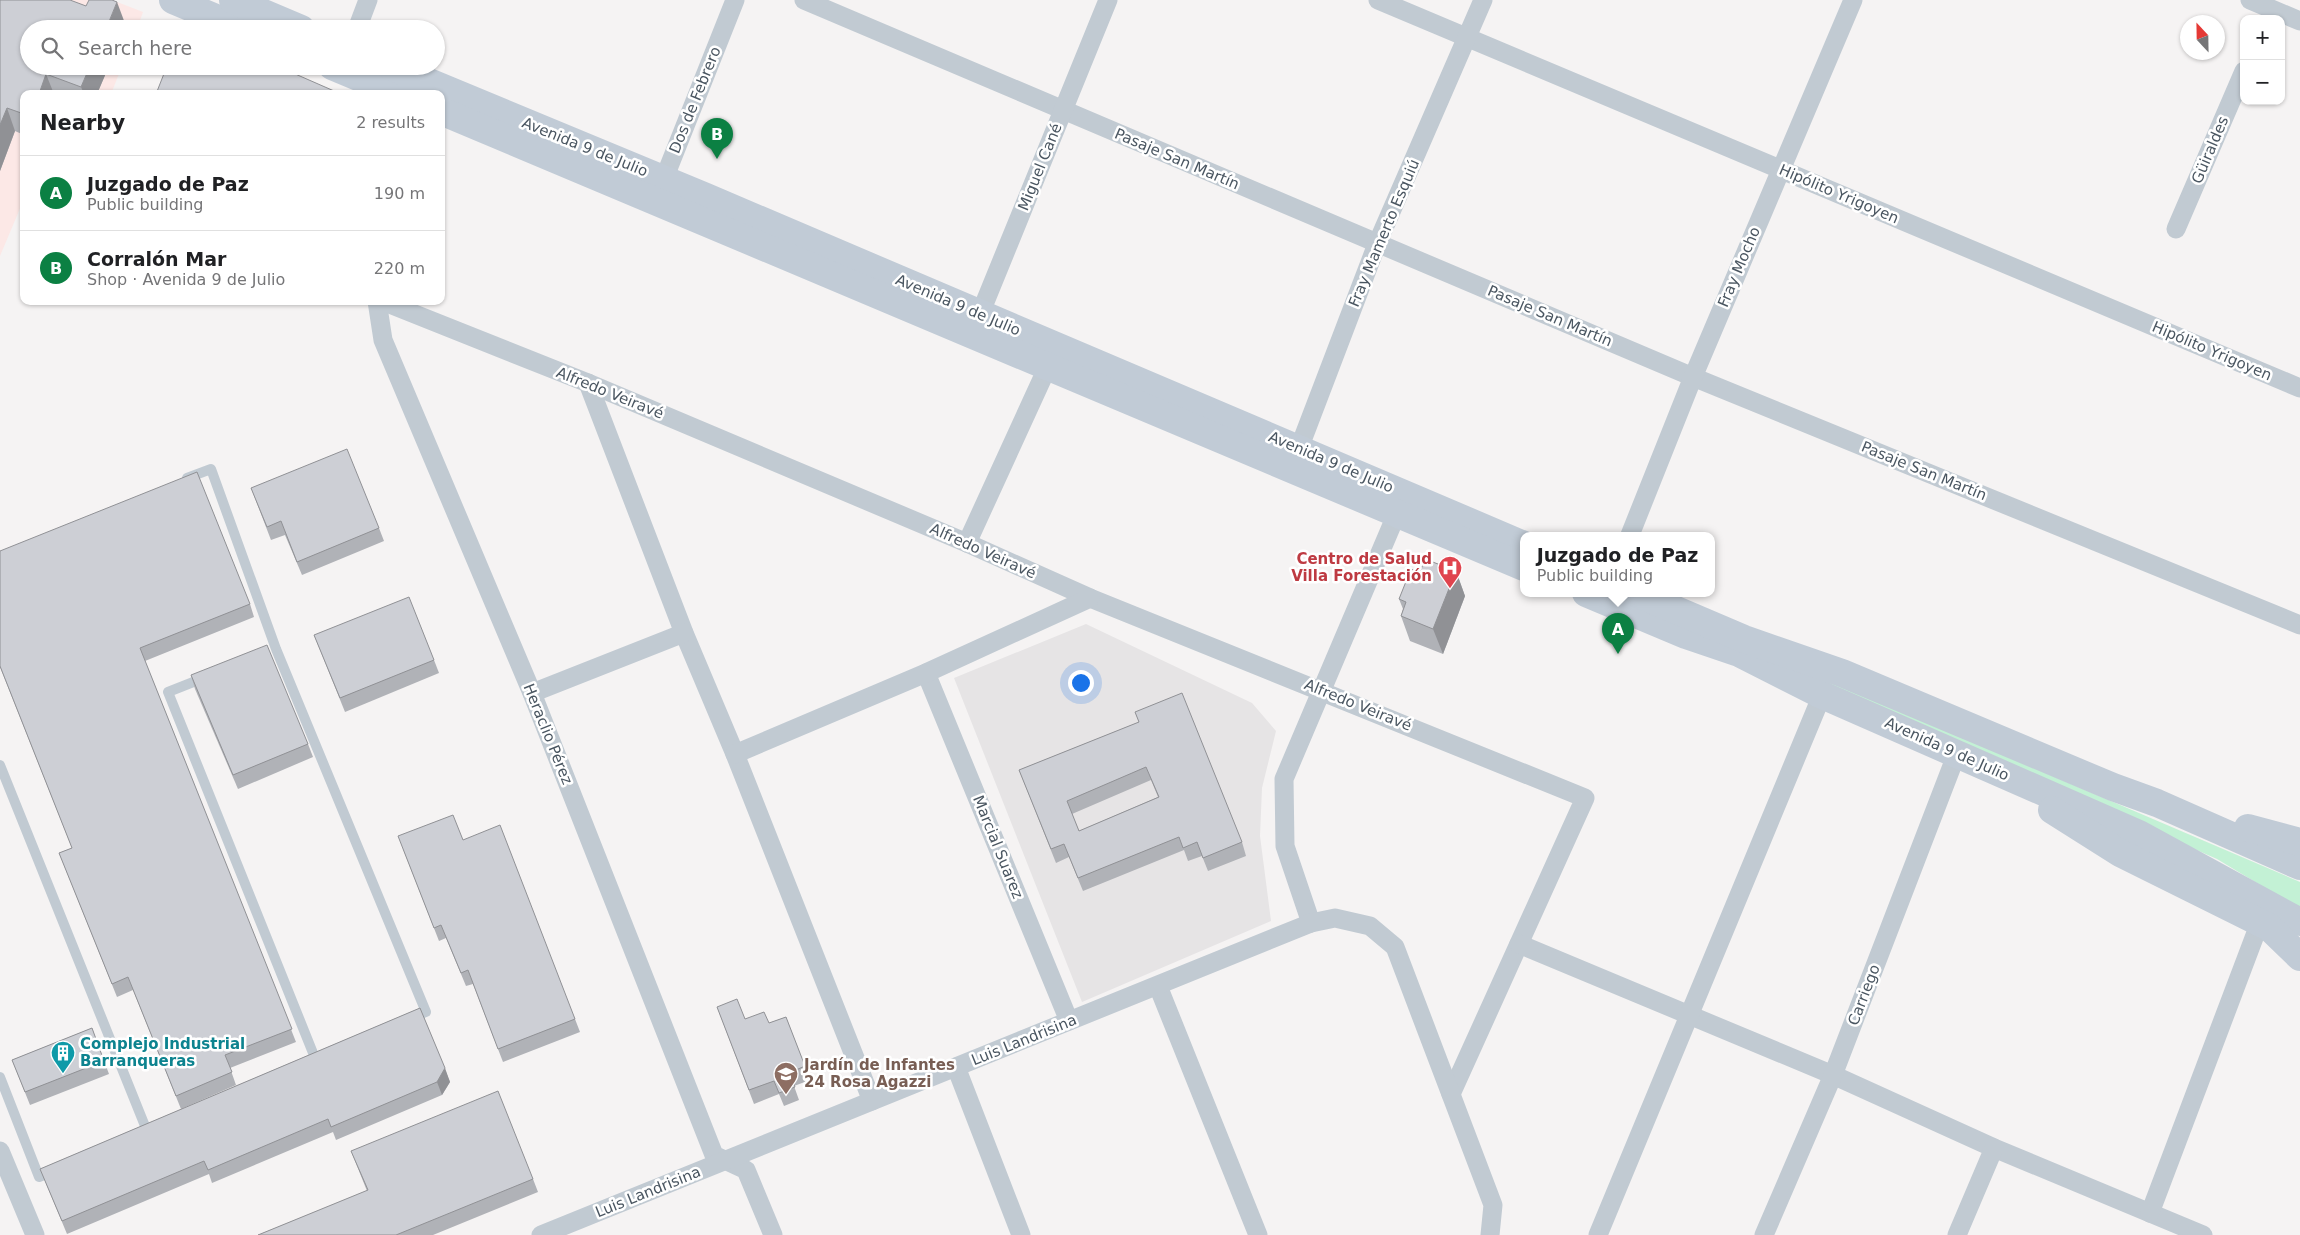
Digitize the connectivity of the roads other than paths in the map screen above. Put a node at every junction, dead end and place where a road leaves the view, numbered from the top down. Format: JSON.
{"nodes":[{"id":1,"x":174,"y":0,"type":"edge"},
{"id":2,"x":233,"y":0,"type":"edge"},
{"id":3,"x":368,"y":0,"type":"edge"},
{"id":4,"x":735,"y":0,"type":"edge"},
{"id":5,"x":804,"y":0,"type":"edge"},
{"id":6,"x":1108,"y":0,"type":"edge"},
{"id":7,"x":1378,"y":0,"type":"edge"},
{"id":8,"x":1483,"y":0,"type":"edge"},
{"id":9,"x":1853,"y":0,"type":"edge"},
{"id":10,"x":2250,"y":0,"type":"edge"},
{"id":11,"x":2270,"y":9,"type":"edge"},
{"id":12,"x":221,"y":20,"type":"edge"},
{"id":13,"x":280,"y":20,"type":"edge"},
{"id":14,"x":360,"y":20,"type":"edge"},
{"id":15,"x":2300,"y":21,"type":"edge"},
{"id":16,"x":1468,"y":37,"type":"junction"},
{"id":17,"x":354,"y":75,"type":"edge"},
{"id":18,"x":405,"y":75,"type":"edge"},
{"id":19,"x":2240,"y":80,"type":"edge"},
{"id":20,"x":390,"y":90,"type":"edge"},
{"id":21,"x":429,"y":90,"type":"edge"},
{"id":22,"x":445,"y":99,"type":"edge"},
{"id":23,"x":1063,"y":112,"type":"junction"},
{"id":24,"x":1780,"y":169,"type":"junction"},
{"id":25,"x":659,"y":189,"type":"junction"},
{"id":26,"x":2176,"y":229,"type":"dead end"},
{"id":27,"x":1378,"y":244,"type":"junction"},
{"id":28,"x":378,"y":305,"type":"edge"},
{"id":29,"x":392,"y":305,"type":"edge"},
{"id":30,"x":975,"y":324,"type":"junction"},
{"id":31,"x":1048,"y":366,"type":"junction"},
{"id":32,"x":1693,"y":377,"type":"junction"},
{"id":33,"x":588,"y":384,"type":"junction"},
{"id":34,"x":2300,"y":388,"type":"edge"},
{"id":35,"x":1295,"y":458,"type":"junction"},
{"id":36,"x":174,"y":483,"type":"edge"},
{"id":37,"x":1397,"y":513,"type":"junction"},
{"id":38,"x":1631,"y":532,"type":"edge"},
{"id":39,"x":967,"y":543,"type":"junction"},
{"id":40,"x":1520,"y":543,"type":"edge"},
{"id":41,"x":1520,"y":565,"type":"edge"},
{"id":42,"x":1603,"y":597,"type":"edge"},
{"id":43,"x":1645,"y":597,"type":"edge"},
{"id":44,"x":1090,"y":598,"type":"junction"},
{"id":45,"x":2300,"y":625,"type":"edge"},
{"id":46,"x":684,"y":633,"type":"junction"},
{"id":47,"x":926,"y":673,"type":"junction"},
{"id":48,"x":213,"y":674,"type":"edge"},
{"id":49,"x":1321,"y":690,"type":"junction"},
{"id":50,"x":532,"y":693,"type":"junction"},
{"id":51,"x":1822,"y":695,"type":"junction"},
{"id":52,"x":735,"y":754,"type":"junction"},
{"id":53,"x":1966,"y":757,"type":"junction"},
{"id":54,"x":0,"y":765,"type":"edge"},
{"id":55,"x":2157,"y":803,"type":"junction"},
{"id":56,"x":2300,"y":842,"type":"edge"},
{"id":57,"x":2300,"y":866,"type":"edge"},
{"id":58,"x":2260,"y":922,"type":"junction"},
{"id":59,"x":2300,"y":922,"type":"edge"},
{"id":60,"x":1311,"y":923,"type":"junction"},
{"id":61,"x":1519,"y":944,"type":"junction"},
{"id":62,"x":2300,"y":957,"type":"edge"},
{"id":63,"x":1158,"y":986,"type":"junction"},
{"id":64,"x":1689,"y":1016,"type":"junction"},
{"id":65,"x":1070,"y":1021,"type":"junction"},
{"id":66,"x":400,"y":1023,"type":"edge"},
{"id":67,"x":315,"y":1058,"type":"edge"},
{"id":68,"x":956,"y":1067,"type":"junction"},
{"id":69,"x":1833,"y":1076,"type":"junction"},
{"id":70,"x":0,"y":1077,"type":"edge"},
{"id":71,"x":1451,"y":1094,"type":"junction"},
{"id":72,"x":872,"y":1101,"type":"junction"},
{"id":73,"x":147,"y":1131,"type":"edge"},
{"id":74,"x":1994,"y":1148,"type":"junction"},
{"id":75,"x":0,"y":1151,"type":"edge"},
{"id":76,"x":726,"y":1160,"type":"junction"},
{"id":77,"x":66,"y":1166,"type":"edge"},
{"id":78,"x":2150,"y":1213,"type":"junction"},
{"id":79,"x":35,"y":1235,"type":"edge"},
{"id":80,"x":541,"y":1235,"type":"edge"},
{"id":81,"x":773,"y":1235,"type":"edge"},
{"id":82,"x":1021,"y":1235,"type":"edge"},
{"id":83,"x":1258,"y":1235,"type":"edge"},
{"id":84,"x":1490,"y":1235,"type":"edge"},
{"id":85,"x":1598,"y":1235,"type":"edge"},
{"id":86,"x":1764,"y":1235,"type":"edge"},
{"id":87,"x":1957,"y":1235,"type":"edge"},
{"id":88,"x":2203,"y":1235,"type":"edge"}],
"edges":[{"from":1,"to":12,"type":"main road"},
{"from":2,"to":13,"type":"main road"},
{"from":3,"to":14,"type":"street"},
{"from":4,"to":25,"type":"street","name":"Dos de Febrero"},
{"from":5,"to":23,"type":"street","name":"Pasaje San Martín"},
{"from":6,"to":23,"type":"street","name":"Miguel Cané"},
{"from":7,"to":16,"type":"street","name":"Hipólito Yrigoyen"},
{"from":8,"to":16,"type":"street","name":"Fray Mamerto Esquiú"},
{"from":9,"to":24,"type":"street","name":"Fray Mocho"},
{"from":10,"to":11,"type":"street"},
{"from":11,"to":15,"type":"street"},
{"from":16,"to":24,"type":"street","name":"Hipólito Yrigoyen"},
{"from":16,"to":27,"type":"street","name":"Fray Mamerto Esquiú"},
{"from":17,"to":20,"type":"main road"},
{"from":18,"to":21,"type":"main road","name":"Avenida 9 de Julio"},
{"from":19,"to":26,"type":"street","name":"Güiraldes"},
{"from":22,"to":25,"type":"main road","name":"Avenida 9 de Julio"},
{"from":23,"to":27,"type":"street","name":"Pasaje San Martín"},
{"from":23,"to":30,"type":"street","name":"Miguel Cané"},
{"from":24,"to":32,"type":"street","name":"Fray Mocho"},
{"from":24,"to":34,"type":"street","name":"Hipólito Yrigoyen"},
{"from":25,"to":30,"type":"main road","name":"Avenida 9 de Julio"},
{"from":27,"to":32,"type":"street","name":"Pasaje San Martín"},
{"from":27,"to":35,"type":"street","name":"Fray Mamerto Esquiú"},
{"from":28,"to":50,"type":"street","name":"Heraclio Pérez"},
{"from":29,"to":33,"type":"street","name":"Alfredo Veiravé"},
{"from":30,"to":31,"type":"main road","name":"Avenida 9 de Julio"},
{"from":30,"to":35,"type":"main road","name":"Avenida 9 de Julio"},
{"from":31,"to":35,"type":"main road","name":"Avenida 9 de Julio"},
{"from":31,"to":39,"type":"street"},
{"from":32,"to":38,"type":"street","name":"Fray Mocho"},
{"from":32,"to":45,"type":"street","name":"Pasaje San Martín"},
{"from":33,"to":39,"type":"street","name":"Alfredo Veiravé"},
{"from":33,"to":46,"type":"street"},
{"from":35,"to":37,"type":"main road","name":"Avenida 9 de Julio"},
{"from":35,"to":40,"type":"main road","name":"Avenida 9 de Julio"},
{"from":36,"to":66,"type":"lane"},
{"from":37,"to":41,"type":"main road","name":"Avenida 9 de Julio"},
{"from":37,"to":49,"type":"street"},
{"from":39,"to":44,"type":"street","name":"Alfredo Veiravé"},
{"from":42,"to":51,"type":"main road","name":"Avenida 9 de Julio"},
{"from":43,"to":55,"type":"main road","name":"Avenida 9 de Julio"},
{"from":44,"to":47,"type":"street"},
{"from":44,"to":49,"type":"street","name":"Alfredo Veiravé"},
{"from":46,"to":50,"type":"street"},
{"from":46,"to":52,"type":"street"},
{"from":47,"to":52,"type":"street"},
{"from":47,"to":65,"type":"street","name":"Marcial Suarez"},
{"from":48,"to":67,"type":"lane"},
{"from":49,"to":60,"type":"street"},
{"from":49,"to":61,"type":"street","name":"Alfredo Veiravé"},
{"from":50,"to":76,"type":"street","name":"Heraclio Pérez"},
{"from":51,"to":53,"type":"main road","name":"Avenida 9 de Julio"},
{"from":51,"to":64,"type":"street"},
{"from":52,"to":72,"type":"street"},
{"from":53,"to":58,"type":"main road"},
{"from":53,"to":59,"type":"main road","name":"Avenida 9 de Julio"},
{"from":53,"to":69,"type":"street","name":"Carriego"},
{"from":54,"to":73,"type":"lane"},
{"from":55,"to":56,"type":"main road"},
{"from":55,"to":57,"type":"main road","name":"Avenida 9 de Julio"},
{"from":58,"to":62,"type":"main road"},
{"from":58,"to":78,"type":"street"},
{"from":60,"to":63,"type":"street","name":"Luis Landrisina"},
{"from":60,"to":71,"type":"street","name":"Luis Landrisina"},
{"from":61,"to":64,"type":"street"},
{"from":61,"to":71,"type":"street"},
{"from":63,"to":65,"type":"street","name":"Luis Landrisina"},
{"from":63,"to":83,"type":"street"},
{"from":64,"to":69,"type":"street"},
{"from":64,"to":85,"type":"street"},
{"from":65,"to":68,"type":"street","name":"Luis Landrisina"},
{"from":68,"to":72,"type":"street","name":"Luis Landrisina"},
{"from":68,"to":82,"type":"street"},
{"from":69,"to":74,"type":"street"},
{"from":69,"to":86,"type":"street","name":"Carriego"},
{"from":70,"to":77,"type":"lane"},
{"from":71,"to":84,"type":"street","name":"Luis Landrisina"},
{"from":72,"to":76,"type":"street","name":"Luis Landrisina"},
{"from":74,"to":78,"type":"street"},
{"from":74,"to":87,"type":"street"},
{"from":75,"to":79,"type":"street"},
{"from":76,"to":80,"type":"street","name":"Luis Landrisina"},
{"from":76,"to":81,"type":"street","name":"Heraclio Pérez"},
{"from":78,"to":88,"type":"street"}]}
